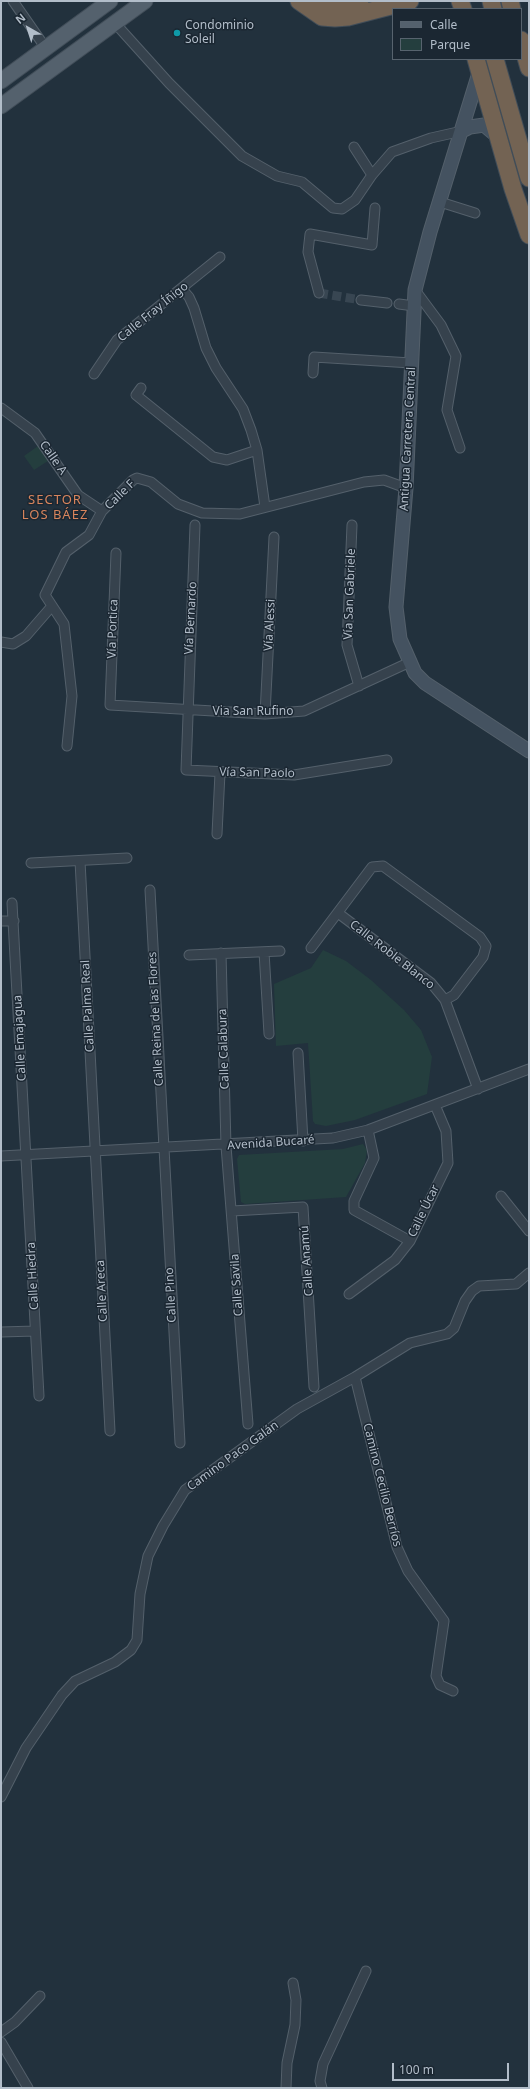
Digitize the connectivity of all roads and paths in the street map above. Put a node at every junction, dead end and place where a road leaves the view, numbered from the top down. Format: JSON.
{"nodes":[{"id":1,"x":13,"y":1,"type":"edge"},
{"id":2,"x":110,"y":1,"type":"edge"},
{"id":3,"x":145,"y":1,"type":"edge"},
{"id":4,"x":284,"y":1,"type":"edge"},
{"id":5,"x":299,"y":1,"type":"edge"},
{"id":6,"x":314,"y":1,"type":"edge"},
{"id":7,"x":360,"y":1,"type":"edge"},
{"id":8,"x":410,"y":1,"type":"edge"},
{"id":9,"x":322,"y":17,"type":"junction"},
{"id":10,"x":114,"y":22,"type":"junction"},
{"id":11,"x":522,"y":44,"type":"edge"},
{"id":12,"x":45,"y":47,"type":"junction"},
{"id":13,"x":495,"y":60,"type":"edge"},
{"id":14,"x":507,"y":60,"type":"edge"},
{"id":15,"x":478,"y":66,"type":"edge"},
{"id":16,"x":529,"y":68,"type":"edge"},
{"id":17,"x":1,"y":81,"type":"edge"},
{"id":18,"x":1,"y":106,"type":"edge"},
{"id":19,"x":462,"y":131,"type":"junction"},
{"id":20,"x":497,"y":136,"type":"junction"},
{"id":21,"x":529,"y":136,"type":"edge"},
{"id":22,"x":354,"y":147,"type":"dead end"},
{"id":23,"x":372,"y":175,"type":"junction"},
{"id":24,"x":529,"y":178,"type":"edge"},
{"id":25,"x":440,"y":202,"type":"junction"},
{"id":26,"x":375,"y":208,"type":"dead end"},
{"id":27,"x":475,"y":213,"type":"dead end"},
{"id":28,"x":529,"y":235,"type":"edge"},
{"id":29,"x":220,"y":257,"type":"dead end"},
{"id":30,"x":182,"y":289,"type":"junction"},
{"id":31,"x":415,"y":290,"type":"junction"},
{"id":32,"x":319,"y":293,"type":"dead end"},
{"id":33,"x":361,"y":300,"type":"tunnel mouth"},
{"id":34,"x":387,"y":303,"type":"dead end"},
{"id":35,"x":399,"y":304,"type":"dead end"},
{"id":36,"x":414,"y":306,"type":"junction"},
{"id":37,"x":412,"y":363,"type":"junction"},
{"id":38,"x":313,"y":373,"type":"dead end"},
{"id":39,"x":94,"y":374,"type":"dead end"},
{"id":40,"x":141,"y":388,"type":"dead end"},
{"id":41,"x":1,"y":408,"type":"edge"},
{"id":42,"x":460,"y":448,"type":"dead end"},
{"id":43,"x":257,"y":450,"type":"junction"},
{"id":44,"x":406,"y":488,"type":"junction"},
{"id":45,"x":265,"y":507,"type":"junction"},
{"id":46,"x":102,"y":511,"type":"junction"},
{"id":47,"x":196,"y":525,"type":"dead end"},
{"id":48,"x":352,"y":525,"type":"dead end"},
{"id":49,"x":274,"y":537,"type":"dead end"},
{"id":50,"x":116,"y":553,"type":"dead end"},
{"id":51,"x":52,"y":606,"type":"junction"},
{"id":52,"x":1,"y":642,"type":"edge"},
{"id":53,"x":410,"y":662,"type":"junction"},
{"id":54,"x":359,"y":686,"type":"junction"},
{"id":55,"x":110,"y":706,"type":"joint"},
{"id":56,"x":187,"y":711,"type":"junction"},
{"id":57,"x":265,"y":714,"type":"junction"},
{"id":58,"x":67,"y":746,"type":"dead end"},
{"id":59,"x":529,"y":751,"type":"edge"},
{"id":60,"x":387,"y":760,"type":"dead end"},
{"id":61,"x":220,"y":773,"type":"junction"},
{"id":62,"x":217,"y":834,"type":"dead end"},
{"id":63,"x":127,"y":858,"type":"dead end"},
{"id":64,"x":80,"y":861,"type":"junction"},
{"id":65,"x":32,"y":863,"type":"dead end"},
{"id":66,"x":150,"y":890,"type":"dead end"},
{"id":67,"x":12,"y":903,"type":"dead end"},
{"id":68,"x":338,"y":913,"type":"junction"},
{"id":69,"x":1,"y":921,"type":"edge"},
{"id":70,"x":14,"y":921,"type":"junction"},
{"id":71,"x":311,"y":948,"type":"dead end"},
{"id":72,"x":280,"y":951,"type":"dead end"},
{"id":73,"x":264,"y":952,"type":"junction"},
{"id":74,"x":221,"y":953,"type":"junction"},
{"id":75,"x":189,"y":955,"type":"dead end"},
{"id":76,"x":445,"y":1000,"type":"junction"},
{"id":77,"x":270,"y":1034,"type":"dead end"},
{"id":78,"x":298,"y":1053,"type":"dead end"},
{"id":79,"x":529,"y":1069,"type":"edge"},
{"id":80,"x":478,"y":1089,"type":"junction"},
{"id":81,"x":435,"y":1105,"type":"junction"},
{"id":82,"x":368,"y":1130,"type":"junction"},
{"id":83,"x":303,"y":1141,"type":"junction"},
{"id":84,"x":226,"y":1146,"type":"junction"},
{"id":85,"x":163,"y":1148,"type":"junction"},
{"id":86,"x":95,"y":1152,"type":"junction"},
{"id":87,"x":26,"y":1155,"type":"junction"},
{"id":88,"x":1,"y":1156,"type":"edge"},
{"id":89,"x":501,"y":1196,"type":"dead end"},
{"id":90,"x":232,"y":1211,"type":"junction"},
{"id":91,"x":529,"y":1231,"type":"edge"},
{"id":92,"x":410,"y":1241,"type":"junction"},
{"id":93,"x":529,"y":1273,"type":"edge"},
{"id":94,"x":349,"y":1294,"type":"dead end"},
{"id":95,"x":35,"y":1330,"type":"junction"},
{"id":96,"x":1,"y":1332,"type":"edge"},
{"id":97,"x":355,"y":1378,"type":"junction"},
{"id":98,"x":314,"y":1387,"type":"dead end"},
{"id":99,"x":39,"y":1396,"type":"dead end"},
{"id":100,"x":248,"y":1424,"type":"dead end"},
{"id":101,"x":110,"y":1431,"type":"dead end"},
{"id":102,"x":180,"y":1443,"type":"dead end"},
{"id":103,"x":453,"y":1691,"type":"dead end"},
{"id":104,"x":1,"y":1797,"type":"edge"},
{"id":105,"x":366,"y":1972,"type":"dead end"},
{"id":106,"x":293,"y":1983,"type":"dead end"},
{"id":107,"x":40,"y":1996,"type":"dead end"},
{"id":108,"x":1,"y":2032,"type":"edge"},
{"id":109,"x":1,"y":2042,"type":"edge"},
{"id":110,"x":28,"y":2088,"type":"edge"},
{"id":111,"x":286,"y":2088,"type":"edge"},
{"id":112,"x":322,"y":2088,"type":"edge"}],
"edges":[{"from":1,"to":12,"type":"street"},
{"from":2,"to":12,"type":"main road"},
{"from":3,"to":10,"type":"main road"},
{"from":4,"to":9,"type":"highway"},
{"from":5,"to":9,"type":"highway"},
{"from":6,"to":7,"type":"highway"},
{"from":8,"to":9,"type":"highway"},
{"from":10,"to":18,"type":"main road"},
{"from":10,"to":23,"type":"street"},
{"from":11,"to":16,"type":"highway"},
{"from":12,"to":17,"type":"main road"},
{"from":13,"to":24,"type":"highway"},
{"from":14,"to":21,"type":"highway"},
{"from":15,"to":19,"type":"street","name":"Antigua Carretera Central"},
{"from":15,"to":20,"type":"highway"},
{"from":19,"to":20,"type":"street"},
{"from":19,"to":23,"type":"street"},
{"from":19,"to":25,"type":"street","name":"Antigua Carretera Central"},
{"from":20,"to":28,"type":"highway"},
{"from":22,"to":23,"type":"street"},
{"from":25,"to":27,"type":"street"},
{"from":25,"to":31,"type":"street","name":"Antigua Carretera Central"},
{"from":26,"to":32,"type":"street"},
{"from":29,"to":30,"type":"street","name":"Calle Fray Íñigo"},
{"from":30,"to":39,"type":"street","name":"Calle Fray Íñigo"},
{"from":30,"to":43,"type":"street"},
{"from":31,"to":36,"type":"street","name":"Antigua Carretera Central"},
{"from":31,"to":42,"type":"street"},
{"from":33,"to":34,"type":"street"},
{"from":35,"to":36,"type":"street"},
{"from":36,"to":37,"type":"street","name":"Antigua Carretera Central"},
{"from":37,"to":38,"type":"street"},
{"from":37,"to":44,"type":"street","name":"Antigua Carretera Central"},
{"from":40,"to":43,"type":"street"},
{"from":41,"to":46,"type":"street","name":"Calle A"},
{"from":43,"to":45,"type":"street"},
{"from":44,"to":45,"type":"street","name":"Calle F"},
{"from":44,"to":53,"type":"street","name":"Antigua Carretera Central"},
{"from":45,"to":46,"type":"street","name":"Calle F"},
{"from":46,"to":51,"type":"street","name":"Calle F"},
{"from":47,"to":56,"type":"street","name":"Vía Bernardo"},
{"from":48,"to":54,"type":"street","name":"Vía San Gabriele"},
{"from":49,"to":57,"type":"street","name":"Vía Alessi"},
{"from":50,"to":55,"type":"street","name":"Vía Portica"},
{"from":51,"to":52,"type":"street"},
{"from":51,"to":58,"type":"street","name":"Calle F"},
{"from":53,"to":54,"type":"street","name":"Via San Rufino"},
{"from":53,"to":59,"type":"street","name":"Antigua Carretera Central"},
{"from":54,"to":57,"type":"street","name":"Via San Rufino"},
{"from":55,"to":56,"type":"street","name":"Via San Rufino"},
{"from":56,"to":57,"type":"street","name":"Via San Rufino"},
{"from":56,"to":61,"type":"street","name":"Vía San Paolo"},
{"from":60,"to":61,"type":"street","name":"Vía San Paolo"},
{"from":61,"to":62,"type":"street"},
{"from":63,"to":64,"type":"street"},
{"from":64,"to":65,"type":"street"},
{"from":64,"to":86,"type":"street","name":"Calle Palma Real"},
{"from":66,"to":85,"type":"street","name":"Calle Reina de las Flores"},
{"from":67,"to":70,"type":"street","name":"Calle Emajagua"},
{"from":68,"to":71,"type":"street"},
{"from":68,"to":76,"type":"street","name":"Calle Roble Blanco"},
{"from":68,"to":76,"type":"street"},
{"from":69,"to":70,"type":"street"},
{"from":70,"to":87,"type":"street","name":"Calle Emajagua"},
{"from":72,"to":73,"type":"street"},
{"from":73,"to":74,"type":"street"},
{"from":73,"to":77,"type":"street"},
{"from":74,"to":75,"type":"street"},
{"from":74,"to":84,"type":"street","name":"Calle Calabura"},
{"from":76,"to":80,"type":"street","name":"Calle Roble Blanco"},
{"from":78,"to":83,"type":"street"},
{"from":79,"to":80,"type":"street","name":"Avenida Bucaré"},
{"from":80,"to":81,"type":"street","name":"Avenida Bucaré"},
{"from":81,"to":82,"type":"street","name":"Avenida Bucaré"},
{"from":81,"to":92,"type":"street","name":"Calle Úcar"},
{"from":82,"to":83,"type":"street","name":"Avenida Bucaré"},
{"from":82,"to":92,"type":"street"},
{"from":83,"to":84,"type":"street","name":"Avenida Bucaré"},
{"from":84,"to":85,"type":"street","name":"Avenida Bucaré"},
{"from":84,"to":90,"type":"street","name":"Calle Savila"},
{"from":85,"to":86,"type":"street","name":"Avenida Bucaré"},
{"from":85,"to":102,"type":"street","name":"Calle Pino"},
{"from":86,"to":87,"type":"street","name":"Avenida Bucaré"},
{"from":86,"to":101,"type":"street","name":"Calle Areca"},
{"from":87,"to":88,"type":"street","name":"Avenida Bucaré"},
{"from":87,"to":95,"type":"street","name":"Calle Hiedra"},
{"from":89,"to":91,"type":"street"},
{"from":90,"to":98,"type":"street","name":"Calle Anamú"},
{"from":90,"to":100,"type":"street","name":"Calle Savila"},
{"from":92,"to":94,"type":"street","name":"Calle Úcar"},
{"from":93,"to":97,"type":"street","name":"Camino Paco Galán"},
{"from":95,"to":96,"type":"street"},
{"from":95,"to":99,"type":"street","name":"Calle Hiedra"},
{"from":97,"to":103,"type":"street","name":"Camino Cecilio Berríos"},
{"from":97,"to":104,"type":"street","name":"Camino Paco Galán"},
{"from":105,"to":112,"type":"street"},
{"from":106,"to":111,"type":"street"},
{"from":107,"to":108,"type":"street"},
{"from":109,"to":110,"type":"street"}]}
